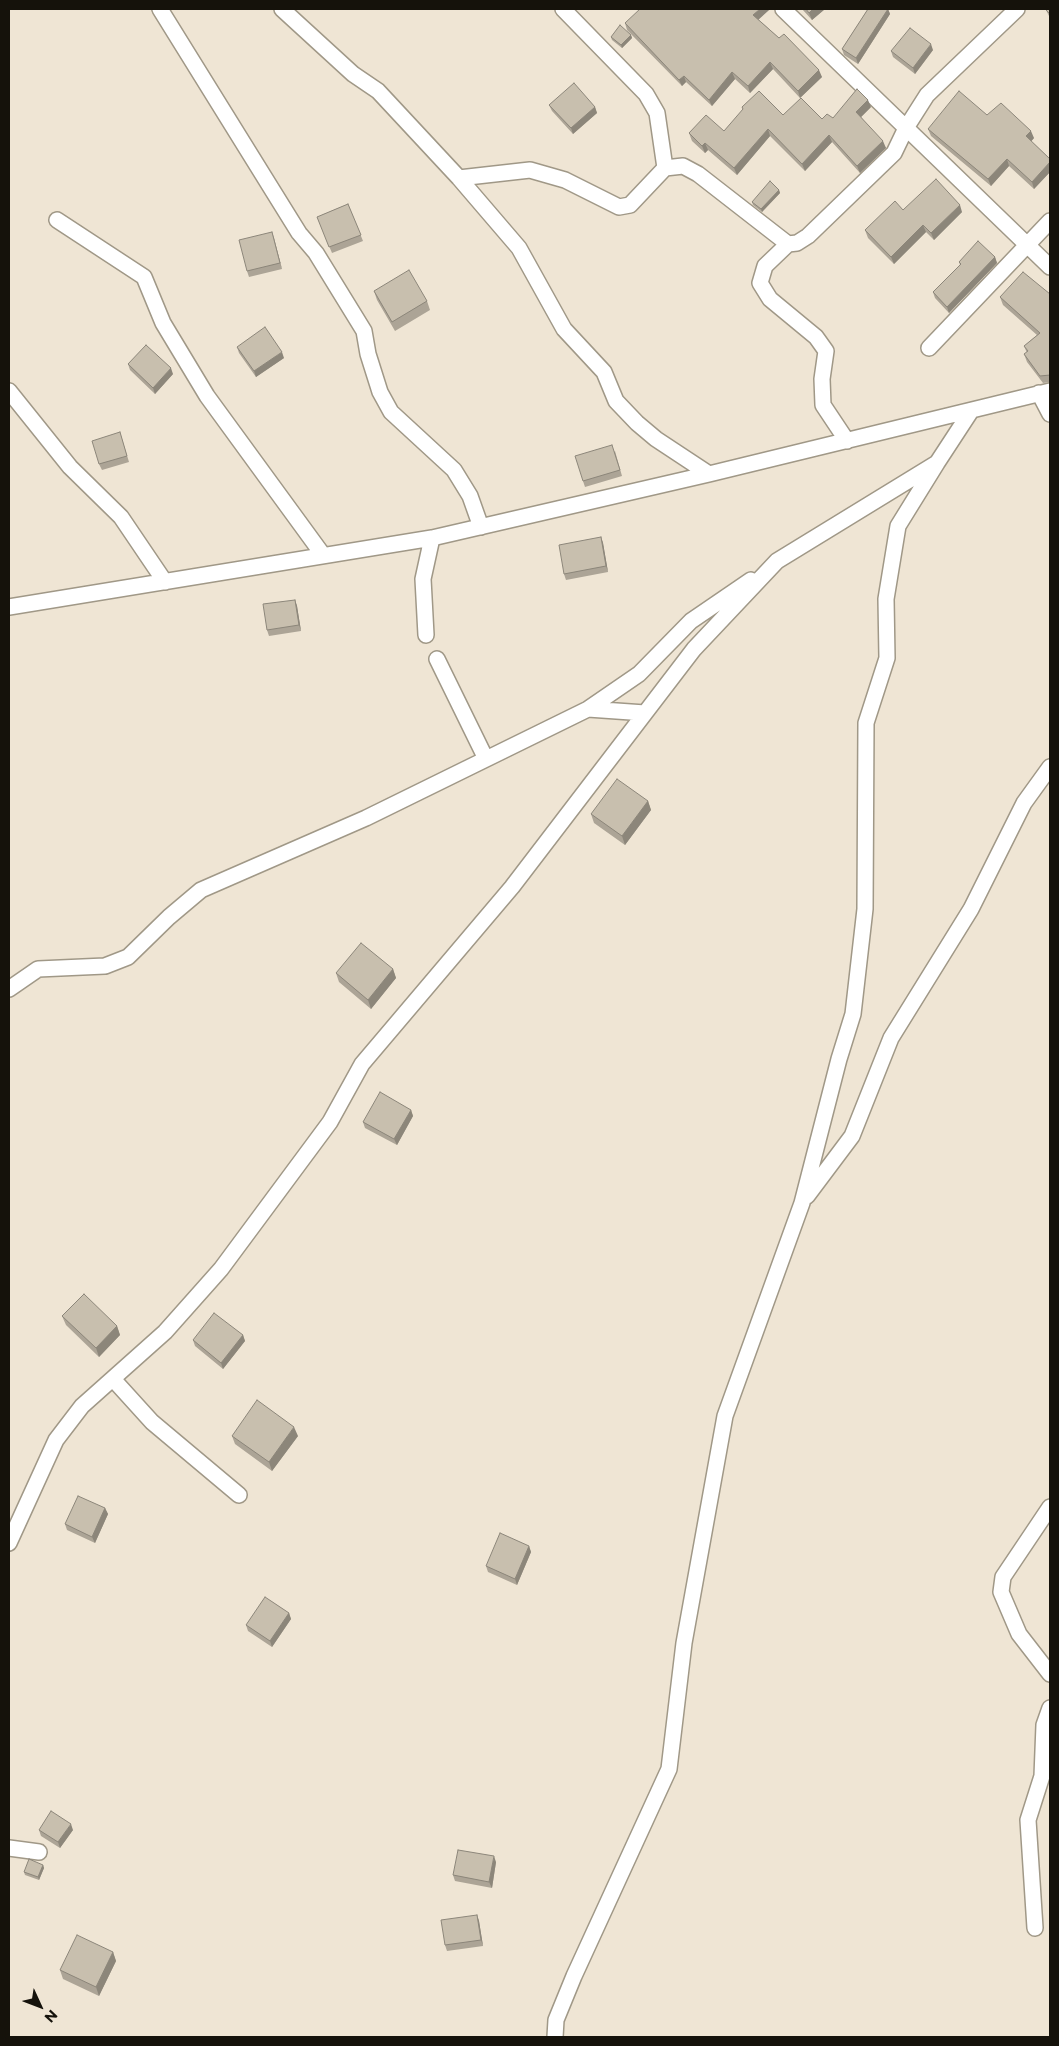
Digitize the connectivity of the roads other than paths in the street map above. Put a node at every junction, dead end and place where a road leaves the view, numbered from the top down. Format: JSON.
{"nodes":[{"id":1,"x":160,"y":9,"type":"edge"},
{"id":2,"x":282,"y":9,"type":"edge"},
{"id":3,"x":563,"y":9,"type":"edge"},
{"id":4,"x":783,"y":9,"type":"edge"},
{"id":5,"x":1017,"y":9,"type":"edge"},
{"id":6,"x":906,"y":128,"type":"junction"},
{"id":7,"x":666,"y":168,"type":"junction"},
{"id":8,"x":459,"y":178,"type":"junction"},
{"id":9,"x":57,"y":220,"type":"dead end"},
{"id":10,"x":1050,"y":221,"type":"edge"},
{"id":11,"x":788,"y":244,"type":"junction"},
{"id":12,"x":1027,"y":245,"type":"junction"},
{"id":13,"x":1050,"y":267,"type":"edge"},
{"id":14,"x":929,"y":348,"type":"dead end"},
{"id":15,"x":9,"y":391,"type":"edge"},
{"id":16,"x":1045,"y":392,"type":"edge"},
{"id":17,"x":971,"y":411,"type":"junction"},
{"id":18,"x":1050,"y":414,"type":"edge"},
{"id":19,"x":846,"y":440,"type":"junction"},
{"id":20,"x":937,"y":463,"type":"junction"},
{"id":21,"x":709,"y":474,"type":"junction"},
{"id":22,"x":481,"y":527,"type":"junction"},
{"id":23,"x":432,"y":538,"type":"junction"},
{"id":24,"x":322,"y":555,"type":"junction"},
{"id":25,"x":776,"y":562,"type":"junction"},
{"id":26,"x":166,"y":582,"type":"junction"},
{"id":27,"x":9,"y":607,"type":"edge"},
{"id":28,"x":426,"y":635,"type":"dead end"},
{"id":29,"x":437,"y":658,"type":"dead end"},
{"id":30,"x":588,"y":709,"type":"junction"},
{"id":31,"x":645,"y":713,"type":"junction"},
{"id":32,"x":486,"y":759,"type":"junction"},
{"id":33,"x":1050,"y":767,"type":"edge"},
{"id":34,"x":9,"y":989,"type":"edge"},
{"id":35,"x":802,"y":1202,"type":"junction"},
{"id":36,"x":113,"y":1379,"type":"junction"},
{"id":37,"x":239,"y":1495,"type":"dead end"},
{"id":38,"x":1050,"y":1507,"type":"edge"},
{"id":39,"x":9,"y":1542,"type":"edge"},
{"id":40,"x":1050,"y":1674,"type":"edge"},
{"id":41,"x":1050,"y":1708,"type":"edge"},
{"id":42,"x":9,"y":1848,"type":"edge"},
{"id":43,"x":39,"y":1852,"type":"dead end"},
{"id":44,"x":1035,"y":1928,"type":"dead end"},
{"id":45,"x":554,"y":2037,"type":"edge"}],
"edges":[{"from":1,"to":22,"type":"street"},
{"from":2,"to":8,"type":"street"},
{"from":3,"to":7,"type":"street"},
{"from":4,"to":6,"type":"street"},
{"from":5,"to":6,"type":"street"},
{"from":6,"to":11,"type":"street"},
{"from":6,"to":12,"type":"street"},
{"from":7,"to":8,"type":"street"},
{"from":7,"to":11,"type":"street"},
{"from":8,"to":21,"type":"street"},
{"from":9,"to":24,"type":"street"},
{"from":10,"to":12,"type":"street"},
{"from":11,"to":19,"type":"street"},
{"from":12,"to":13,"type":"street"},
{"from":12,"to":14,"type":"street"},
{"from":15,"to":26,"type":"street"},
{"from":16,"to":17,"type":"street"},
{"from":16,"to":18,"type":"street"},
{"from":17,"to":19,"type":"street"},
{"from":17,"to":20,"type":"street"},
{"from":19,"to":21,"type":"street"},
{"from":20,"to":25,"type":"street"},
{"from":20,"to":35,"type":"street"},
{"from":21,"to":22,"type":"street"},
{"from":22,"to":23,"type":"street"},
{"from":23,"to":24,"type":"street"},
{"from":23,"to":28,"type":"street"},
{"from":24,"to":26,"type":"street"},
{"from":25,"to":30,"type":"street"},
{"from":25,"to":31,"type":"street"},
{"from":26,"to":27,"type":"street"},
{"from":29,"to":32,"type":"street"},
{"from":30,"to":31,"type":"street"},
{"from":30,"to":32,"type":"street"},
{"from":31,"to":36,"type":"street"},
{"from":32,"to":34,"type":"street"},
{"from":33,"to":35,"type":"street"},
{"from":35,"to":45,"type":"street"},
{"from":36,"to":37,"type":"street"},
{"from":36,"to":39,"type":"street"},
{"from":38,"to":40,"type":"street"},
{"from":41,"to":44,"type":"street"},
{"from":42,"to":43,"type":"street"}]}
